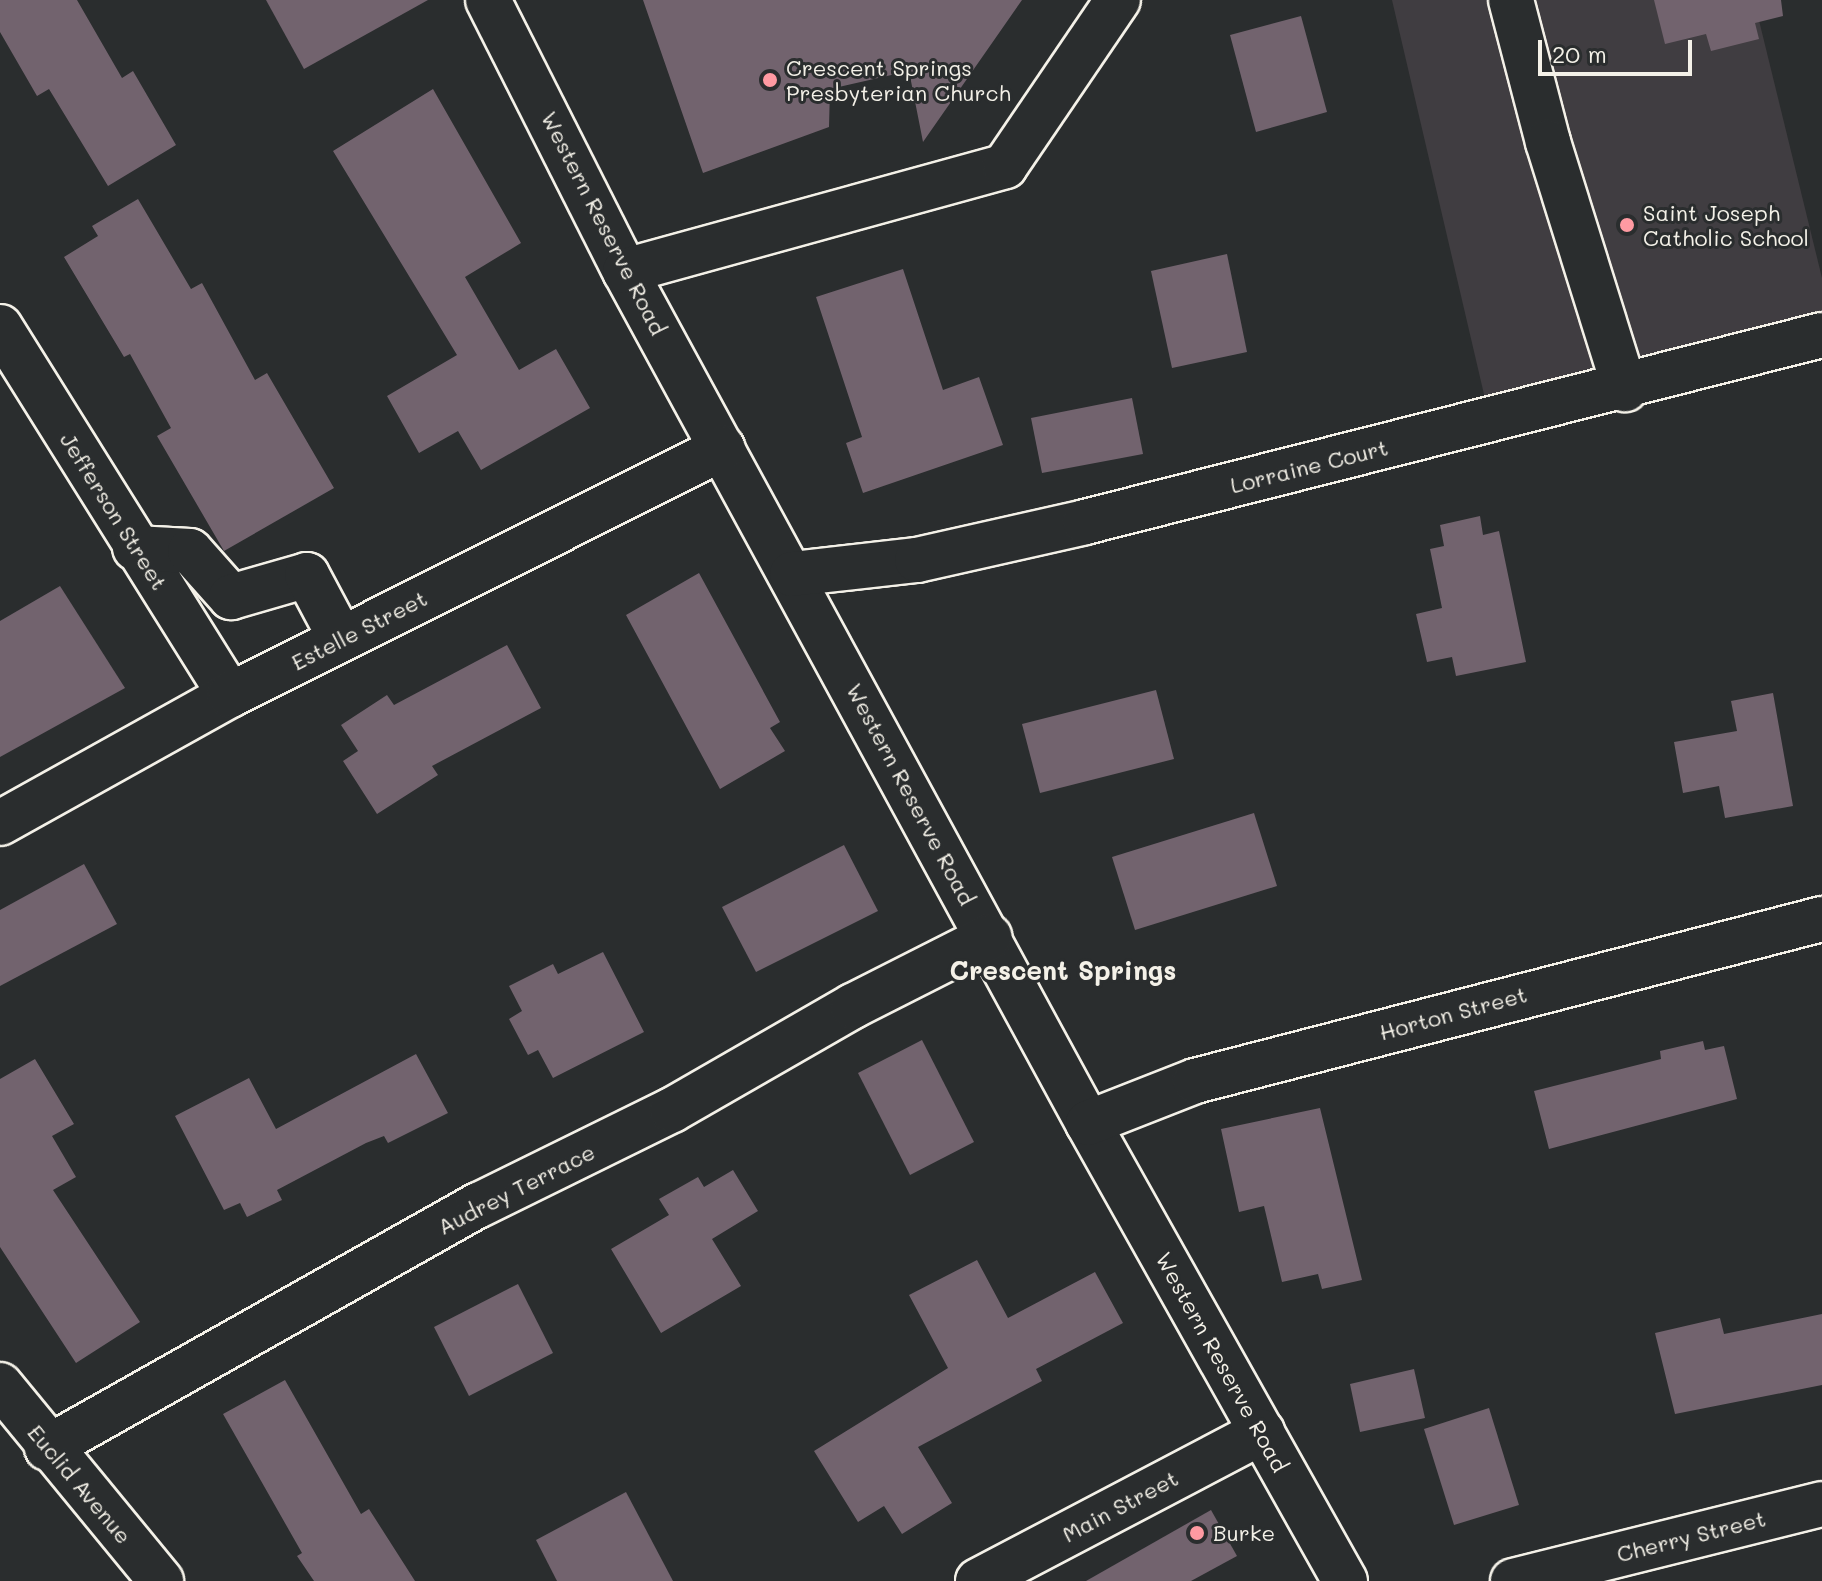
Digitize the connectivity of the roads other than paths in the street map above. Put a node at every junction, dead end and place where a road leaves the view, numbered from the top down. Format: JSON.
{"nodes":[{"id":1,"x":488,"y":0,"type":"edge"},
{"id":2,"x":1118,"y":0,"type":"edge"},
{"id":3,"x":1511,"y":0,"type":"edge"},
{"id":4,"x":625,"y":271,"type":"junction"},
{"id":5,"x":0,"y":327,"type":"edge"},
{"id":6,"x":1822,"y":335,"type":"edge"},
{"id":7,"x":1625,"y":389,"type":"junction"},
{"id":8,"x":723,"y":448,"type":"junction"},
{"id":9,"x":135,"y":548,"type":"junction"},
{"id":10,"x":792,"y":574,"type":"junction"},
{"id":11,"x":341,"y":639,"type":"junction"},
{"id":12,"x":230,"y":695,"type":"junction"},
{"id":13,"x":0,"y":823,"type":"edge"},
{"id":14,"x":1822,"y":919,"type":"edge"},
{"id":15,"x":989,"y":937,"type":"junction"},
{"id":16,"x":1088,"y":1123,"type":"junction"},
{"id":17,"x":0,"y":1385,"type":"edge"},
{"id":18,"x":1262,"y":1432,"type":"junction"},
{"id":19,"x":47,"y":1448,"type":"junction"},
{"id":20,"x":1822,"y":1504,"type":"edge"},
{"id":21,"x":161,"y":1581,"type":"edge"},
{"id":22,"x":978,"y":1581,"type":"edge"},
{"id":23,"x":1345,"y":1581,"type":"edge"},
{"id":24,"x":1513,"y":1581,"type":"edge"}],
"edges":[{"from":1,"to":4,"type":"street","name":"Western Reserve Road"},
{"from":2,"to":4,"type":"street"},
{"from":3,"to":7,"type":"street"},
{"from":4,"to":8,"type":"street","name":"Western Reserve Road"},
{"from":5,"to":9,"type":"street","name":"Jefferson Street"},
{"from":6,"to":7,"type":"street","name":"Lorraine Court"},
{"from":7,"to":10,"type":"street","name":"Lorraine Court"},
{"from":8,"to":10,"type":"street","name":"Western Reserve Road"},
{"from":8,"to":11,"type":"street","name":"Estelle Street"},
{"from":9,"to":11,"type":"street"},
{"from":9,"to":12,"type":"street","name":"Jefferson Street"},
{"from":10,"to":15,"type":"street","name":"Western Reserve Road"},
{"from":11,"to":12,"type":"street","name":"Estelle Street"},
{"from":12,"to":13,"type":"street","name":"Estelle Street"},
{"from":14,"to":16,"type":"street","name":"Horton Street"},
{"from":15,"to":16,"type":"street","name":"Western Reserve Road"},
{"from":15,"to":19,"type":"street","name":"Audrey Terrace"},
{"from":16,"to":18,"type":"street","name":"Western Reserve Road"},
{"from":17,"to":19,"type":"street","name":"Euclid Avenue"},
{"from":18,"to":22,"type":"street","name":"Main Street"},
{"from":18,"to":23,"type":"street","name":"Western Reserve Road"},
{"from":19,"to":21,"type":"street","name":"Euclid Avenue"},
{"from":20,"to":24,"type":"street","name":"Cherry Street"}]}
